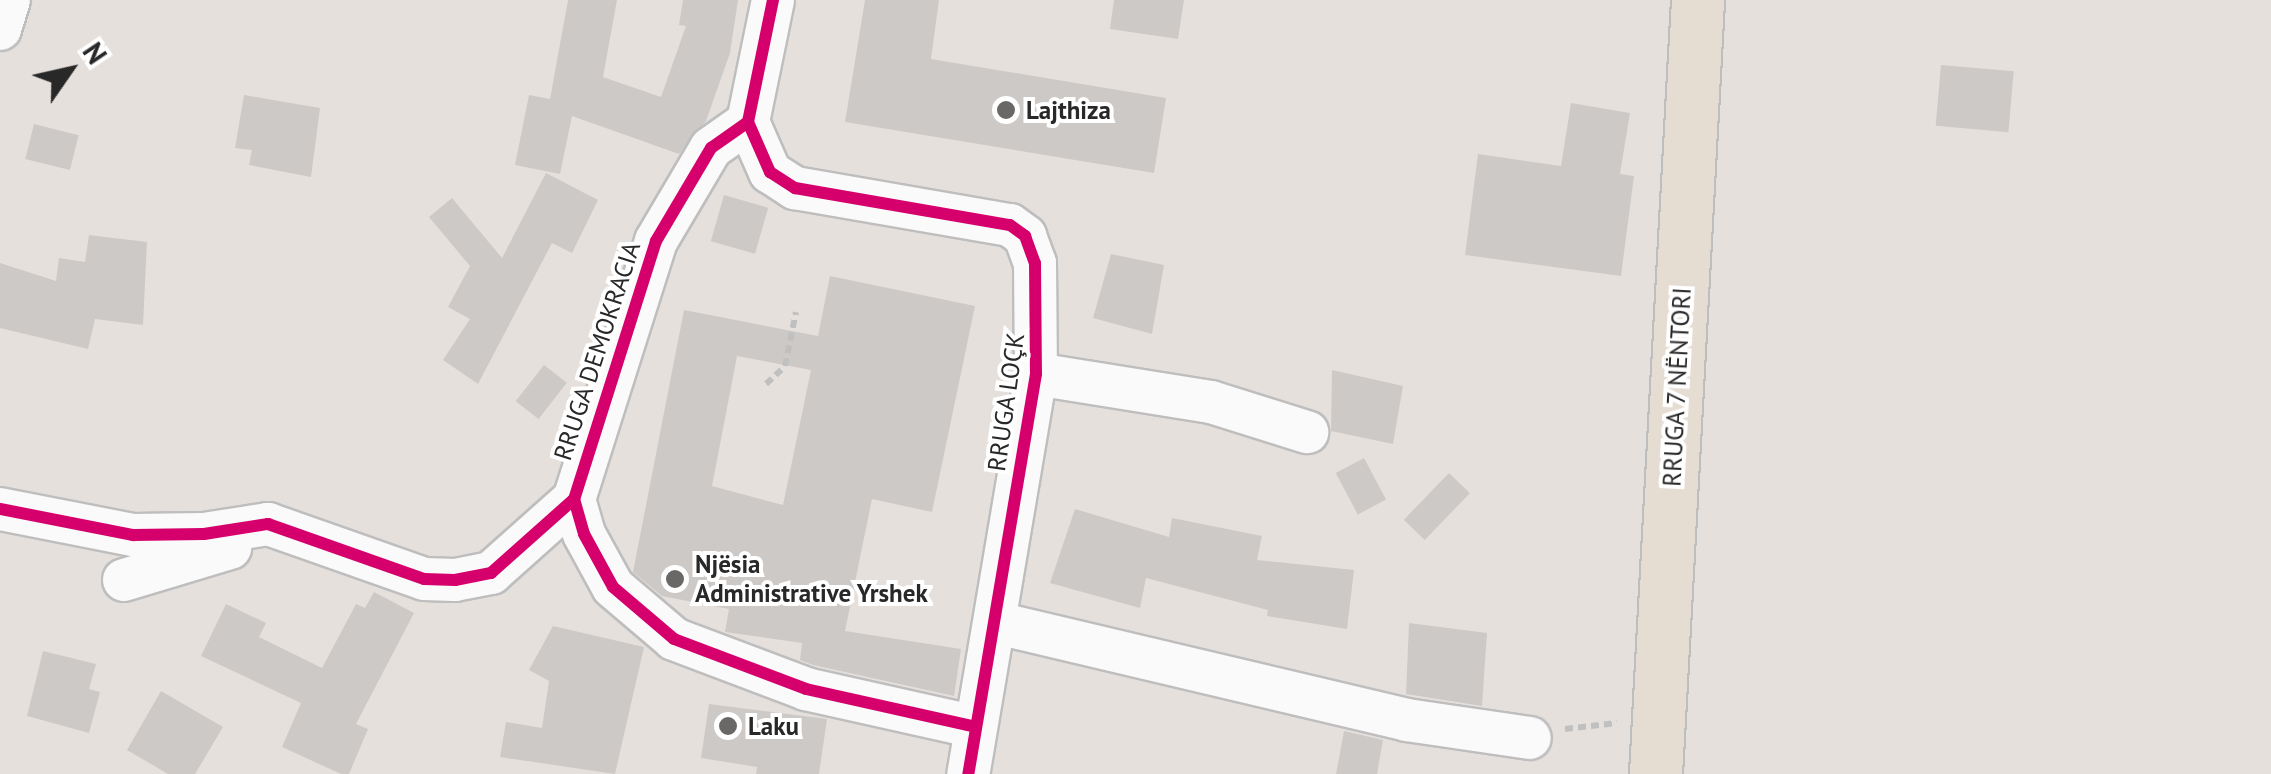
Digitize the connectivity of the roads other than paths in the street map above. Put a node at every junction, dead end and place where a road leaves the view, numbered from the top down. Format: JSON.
{"nodes":[{"id":1,"x":9,"y":0,"type":"edge"},
{"id":2,"x":773,"y":0,"type":"edge"},
{"id":3,"x":1698,"y":0,"type":"edge"},
{"id":4,"x":0,"y":29,"type":"edge"},
{"id":5,"x":748,"y":122,"type":"junction"},
{"id":6,"x":1036,"y":374,"type":"junction"},
{"id":7,"x":1307,"y":432,"type":"dead end"},
{"id":8,"x":574,"y":499,"type":"junction"},
{"id":9,"x":0,"y":509,"type":"edge"},
{"id":10,"x":268,"y":524,"type":"junction"},
{"id":11,"x":124,"y":580,"type":"dead end"},
{"id":12,"x":997,"y":623,"type":"junction"},
{"id":13,"x":976,"y":726,"type":"junction"},
{"id":14,"x":1530,"y":738,"type":"road end"},
{"id":15,"x":1657,"y":749,"type":"edge"},
{"id":16,"x":968,"y":774,"type":"edge"}],
"edges":[{"from":1,"to":4,"type":"street"},
{"from":2,"to":5,"type":"street"},
{"from":3,"to":15,"type":"main road","name":"RRUGA 7 NËNTORI"},
{"from":5,"to":6,"type":"street","name":"RRUGA LOÇK"},
{"from":5,"to":8,"type":"street","name":"RRUGA DEMOKRACIA"},
{"from":6,"to":7,"type":"street"},
{"from":6,"to":12,"type":"street","name":"RRUGA LOÇK"},
{"from":8,"to":10,"type":"street"},
{"from":8,"to":13,"type":"street","name":"RRUGA DEMOKRACIA"},
{"from":9,"to":10,"type":"street"},
{"from":10,"to":11,"type":"street"},
{"from":12,"to":13,"type":"street","name":"RRUGA LOÇK"},
{"from":12,"to":14,"type":"street"},
{"from":13,"to":16,"type":"street","name":"RRUGA LOÇK"}]}
